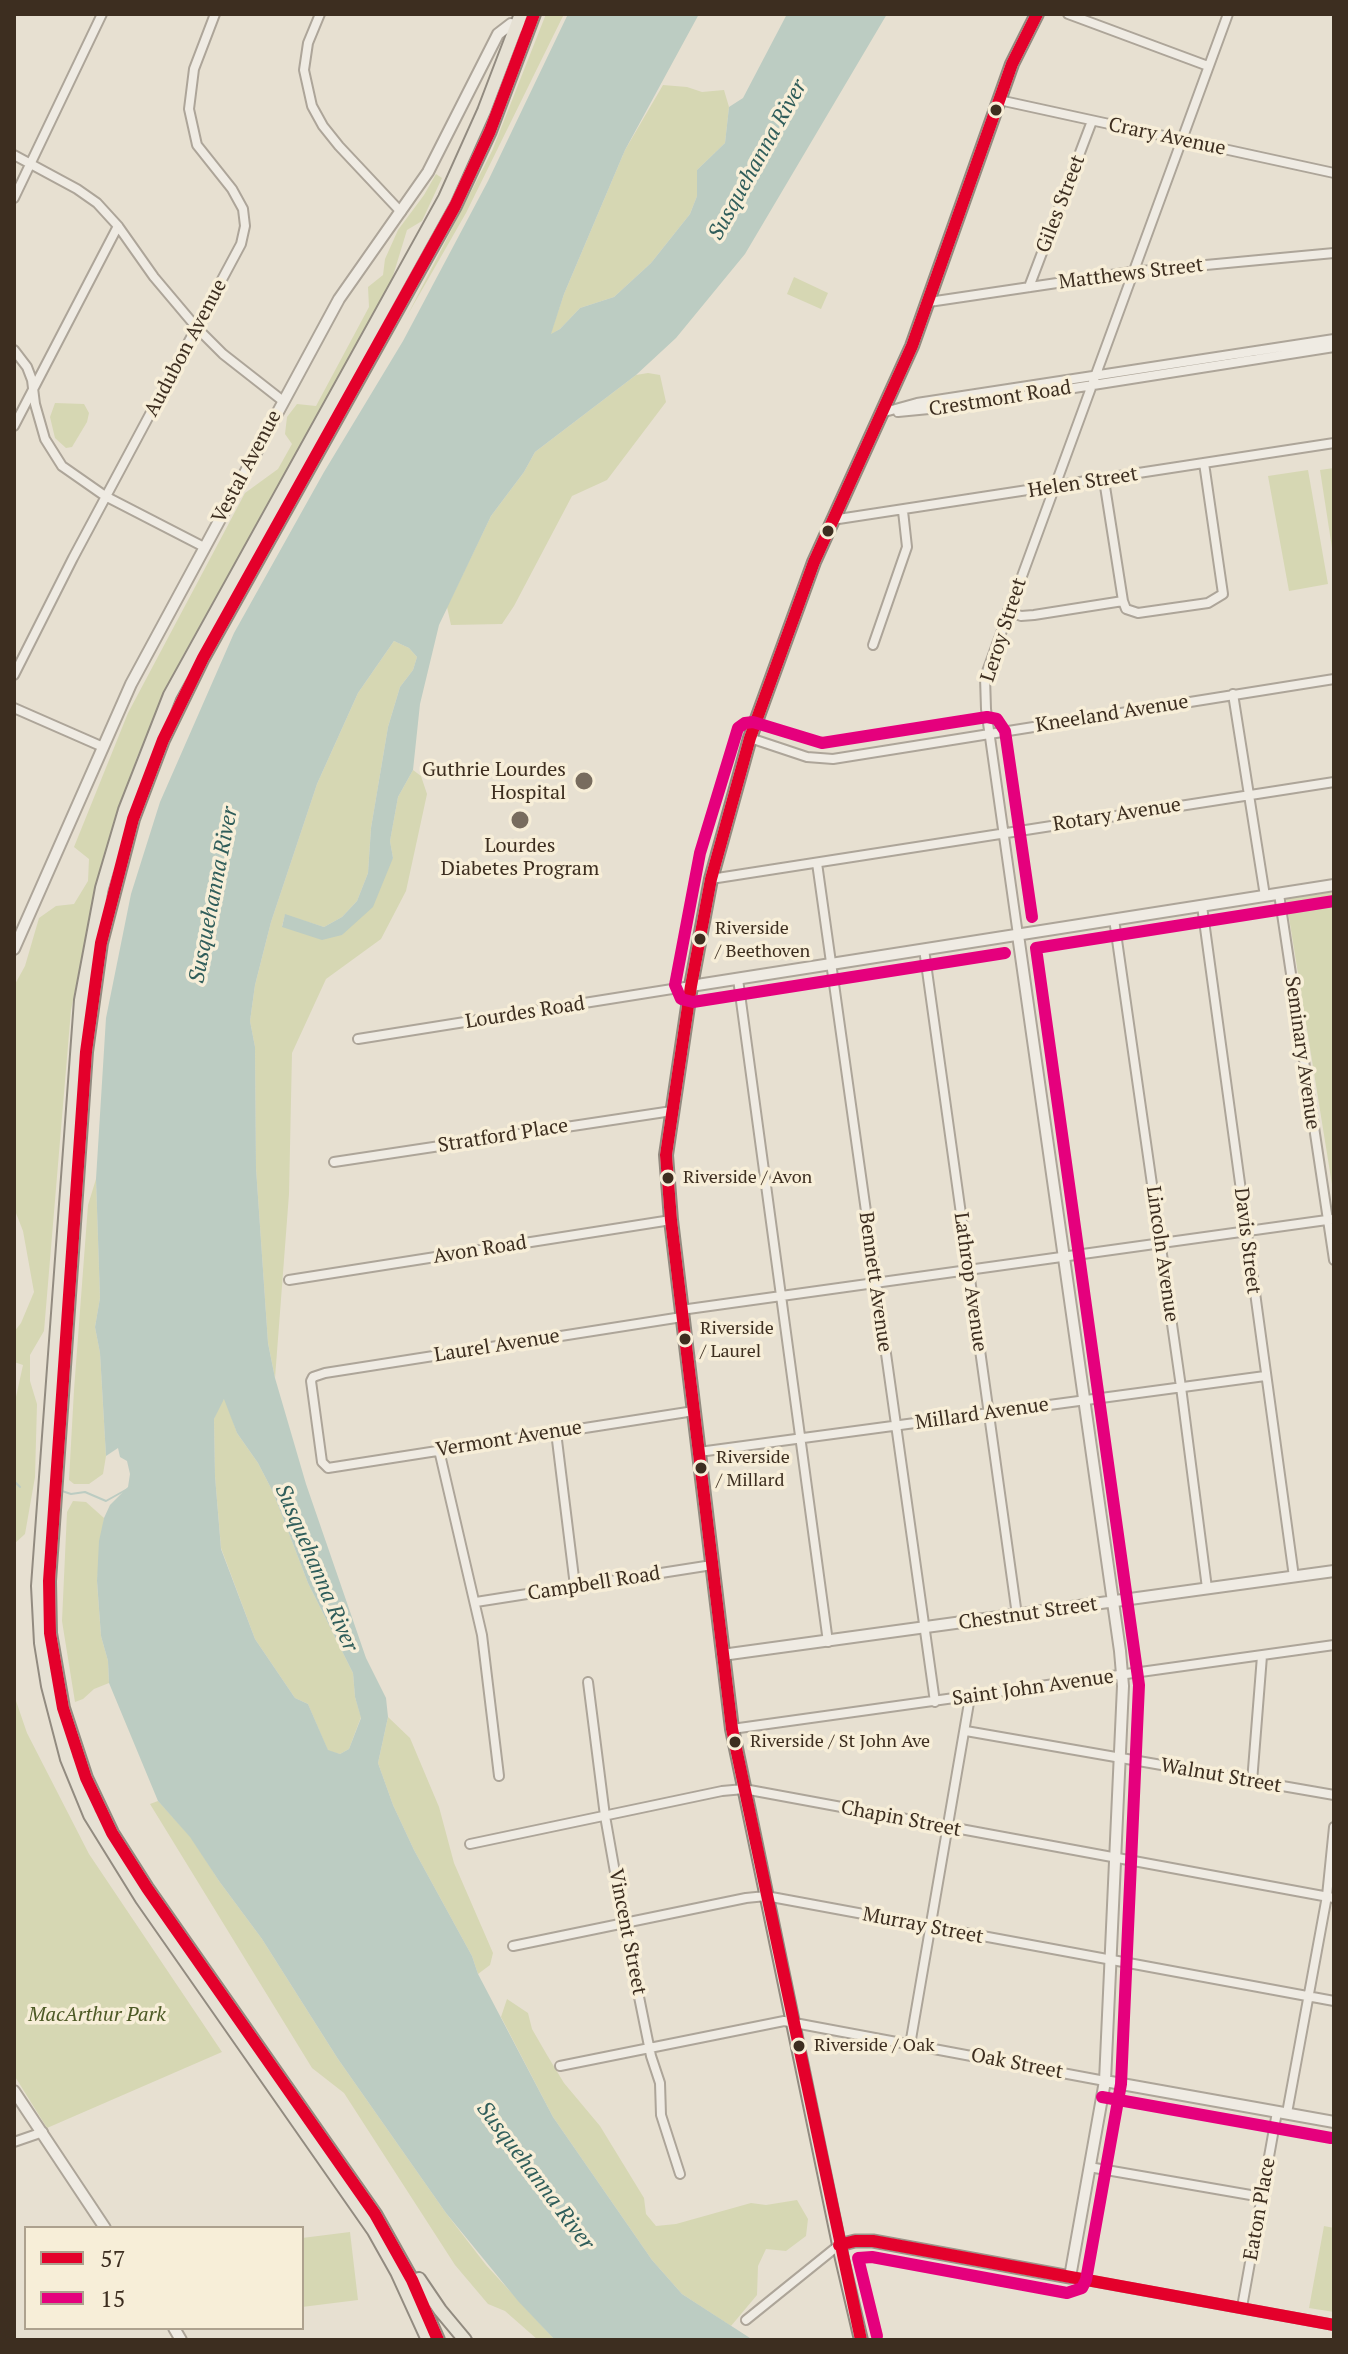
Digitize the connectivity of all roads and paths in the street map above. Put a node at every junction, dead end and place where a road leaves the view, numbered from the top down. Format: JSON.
{"nodes":[{"id":1,"x":102,"y":14,"type":"edge"},
{"id":2,"x":215,"y":14,"type":"edge"},
{"id":3,"x":320,"y":14,"type":"edge"},
{"id":4,"x":534,"y":14,"type":"edge"},
{"id":5,"x":1037,"y":14,"type":"edge"},
{"id":6,"x":1068,"y":14,"type":"edge"},
{"id":7,"x":1228,"y":14,"type":"edge"},
{"id":8,"x":522,"y":22,"type":"edge"},
{"id":9,"x":1208,"y":66,"type":"junction"},
{"id":10,"x":999,"y":100,"type":"junction"},
{"id":11,"x":1092,"y":121,"type":"junction"},
{"id":12,"x":1181,"y":140,"type":"junction"},
{"id":13,"x":14,"y":155,"type":"edge"},
{"id":14,"x":32,"y":164,"type":"junction"},
{"id":15,"x":1334,"y":173,"type":"edge"},
{"id":16,"x":14,"y":198,"type":"edge"},
{"id":17,"x":401,"y":212,"type":"junction"},
{"id":18,"x":118,"y":226,"type":"junction"},
{"id":19,"x":1334,"y":253,"type":"edge"},
{"id":20,"x":1131,"y":272,"type":"junction"},
{"id":21,"x":1029,"y":287,"type":"junction"},
{"id":22,"x":929,"y":302,"type":"junction"},
{"id":23,"x":197,"y":328,"type":"junction"},
{"id":24,"x":1334,"y":339,"type":"edge"},
{"id":25,"x":1307,"y":347,"type":"junction"},
{"id":26,"x":1334,"y":347,"type":"edge"},
{"id":27,"x":14,"y":350,"type":"edge"},
{"id":28,"x":1093,"y":380,"type":"junction"},
{"id":29,"x":33,"y":389,"type":"junction"},
{"id":30,"x":283,"y":401,"type":"junction"},
{"id":31,"x":881,"y":413,"type":"junction"},
{"id":32,"x":14,"y":426,"type":"edge"},
{"id":33,"x":1334,"y":443,"type":"edge"},
{"id":34,"x":1204,"y":463,"type":"junction"},
{"id":35,"x":1104,"y":480,"type":"junction"},
{"id":36,"x":1054,"y":487,"type":"junction"},
{"id":37,"x":105,"y":496,"type":"junction"},
{"id":38,"x":903,"y":511,"type":"junction"},
{"id":39,"x":832,"y":520,"type":"junction"},
{"id":40,"x":204,"y":547,"type":"junction"},
{"id":41,"x":1123,"y":601,"type":"junction"},
{"id":42,"x":1008,"y":611,"type":"junction"},
{"id":43,"x":873,"y":645,"type":"dead end"},
{"id":44,"x":14,"y":675,"type":"edge"},
{"id":45,"x":1334,"y":679,"type":"edge"},
{"id":46,"x":1233,"y":694,"type":"junction"},
{"id":47,"x":14,"y":708,"type":"edge"},
{"id":48,"x":989,"y":733,"type":"junction"},
{"id":49,"x":750,"y":738,"type":"junction"},
{"id":50,"x":103,"y":747,"type":"junction"},
{"id":51,"x":1334,"y":782,"type":"edge"},
{"id":52,"x":1248,"y":795,"type":"junction"},
{"id":53,"x":1004,"y":833,"type":"junction"},
{"id":54,"x":817,"y":863,"type":"junction"},
{"id":55,"x":711,"y":879,"type":"junction"},
{"id":56,"x":1334,"y":885,"type":"edge"},
{"id":57,"x":1279,"y":894,"type":"junction"},
{"id":58,"x":1265,"y":896,"type":"junction"},
{"id":59,"x":1202,"y":906,"type":"junction"},
{"id":60,"x":1114,"y":919,"type":"junction"},
{"id":61,"x":1018,"y":935,"type":"junction"},
{"id":62,"x":15,"y":945,"type":"edge"},
{"id":63,"x":924,"y":949,"type":"junction"},
{"id":64,"x":832,"y":964,"type":"junction"},
{"id":65,"x":738,"y":979,"type":"junction"},
{"id":66,"x":691,"y":986,"type":"junction"},
{"id":67,"x":358,"y":1039,"type":"dead end"},
{"id":68,"x":672,"y":1111,"type":"junction"},
{"id":69,"x":334,"y":1162,"type":"dead end"},
{"id":70,"x":671,"y":1220,"type":"junction"},
{"id":71,"x":1331,"y":1220,"type":"edge"},
{"id":72,"x":1246,"y":1232,"type":"junction"},
{"id":73,"x":1159,"y":1244,"type":"junction"},
{"id":74,"x":1065,"y":1257,"type":"junction"},
{"id":75,"x":1334,"y":1260,"type":"edge"},
{"id":76,"x":969,"y":1269,"type":"junction"},
{"id":77,"x":289,"y":1280,"type":"dead end"},
{"id":78,"x":875,"y":1282,"type":"junction"},
{"id":79,"x":780,"y":1296,"type":"junction"},
{"id":80,"x":682,"y":1314,"type":"junction"},
{"id":81,"x":1265,"y":1376,"type":"junction"},
{"id":82,"x":1181,"y":1387,"type":"junction"},
{"id":83,"x":1085,"y":1400,"type":"junction"},
{"id":84,"x":694,"y":1411,"type":"junction"},
{"id":85,"x":989,"y":1414,"type":"junction"},
{"id":86,"x":896,"y":1426,"type":"junction"},
{"id":87,"x":556,"y":1432,"type":"junction"},
{"id":88,"x":800,"y":1439,"type":"junction"},
{"id":89,"x":439,"y":1450,"type":"junction"},
{"id":90,"x":699,"y":1452,"type":"junction"},
{"id":91,"x":325,"y":1466,"type":"joint"},
{"id":92,"x":712,"y":1565,"type":"junction"},
{"id":93,"x":1334,"y":1572,"type":"edge"},
{"id":94,"x":1294,"y":1577,"type":"junction"},
{"id":95,"x":575,"y":1586,"type":"junction"},
{"id":96,"x":1207,"y":1588,"type":"junction"},
{"id":97,"x":476,"y":1602,"type":"junction"},
{"id":98,"x":1113,"y":1602,"type":"junction"},
{"id":99,"x":1017,"y":1615,"type":"junction"},
{"id":100,"x":925,"y":1629,"type":"junction"},
{"id":101,"x":828,"y":1642,"type":"junction"},
{"id":102,"x":1334,"y":1645,"type":"edge"},
{"id":103,"x":722,"y":1655,"type":"junction"},
{"id":104,"x":1262,"y":1656,"type":"junction"},
{"id":105,"x":1122,"y":1675,"type":"junction"},
{"id":106,"x":588,"y":1682,"type":"dead end"},
{"id":107,"x":970,"y":1697,"type":"junction"},
{"id":108,"x":935,"y":1702,"type":"junction"},
{"id":109,"x":732,"y":1729,"type":"junction"},
{"id":110,"x":966,"y":1731,"type":"junction"},
{"id":111,"x":1119,"y":1757,"type":"junction"},
{"id":112,"x":499,"y":1776,"type":"dead end"},
{"id":113,"x":1252,"y":1782,"type":"junction"},
{"id":114,"x":744,"y":1789,"type":"junction"},
{"id":115,"x":1334,"y":1795,"type":"edge"},
{"id":116,"x":605,"y":1816,"type":"junction"},
{"id":117,"x":1334,"y":1827,"type":"edge"},
{"id":118,"x":949,"y":1828,"type":"junction"},
{"id":119,"x":470,"y":1844,"type":"dead end"},
{"id":120,"x":1115,"y":1858,"type":"junction"},
{"id":121,"x":766,"y":1896,"type":"junction"},
{"id":122,"x":1330,"y":1897,"type":"edge"},
{"id":123,"x":624,"y":1923,"type":"junction"},
{"id":124,"x":932,"y":1928,"type":"junction"},
{"id":125,"x":513,"y":1946,"type":"dead end"},
{"id":126,"x":1111,"y":1959,"type":"junction"},
{"id":127,"x":1309,"y":1996,"type":"junction"},
{"id":128,"x":1334,"y":2001,"type":"edge"},
{"id":129,"x":793,"y":2023,"type":"junction"},
{"id":130,"x":910,"y":2045,"type":"junction"},
{"id":131,"x":650,"y":2047,"type":"junction"},
{"id":132,"x":560,"y":2066,"type":"dead end"},
{"id":133,"x":1105,"y":2081,"type":"junction"},
{"id":134,"x":14,"y":2091,"type":"edge"},
{"id":135,"x":1282,"y":2113,"type":"junction"},
{"id":136,"x":1334,"y":2122,"type":"edge"},
{"id":137,"x":43,"y":2132,"type":"junction"},
{"id":138,"x":14,"y":2142,"type":"edge"},
{"id":139,"x":1089,"y":2167,"type":"junction"},
{"id":140,"x":680,"y":2174,"type":"dead end"},
{"id":141,"x":1262,"y":2197,"type":"junction"},
{"id":142,"x":104,"y":2226,"type":"edge"},
{"id":143,"x":391,"y":2240,"type":"junction"},
{"id":144,"x":839,"y":2245,"type":"junction"},
{"id":145,"x":1070,"y":2277,"type":"junction"},
{"id":146,"x":1242,"y":2307,"type":"junction"},
{"id":147,"x":746,"y":2320,"type":"dead end"},
{"id":148,"x":1334,"y":2325,"type":"edge"},
{"id":149,"x":428,"y":2340,"type":"edge"},
{"id":150,"x":438,"y":2340,"type":"edge"},
{"id":151,"x":465,"y":2340,"type":"edge"},
{"id":152,"x":861,"y":2340,"type":"edge"}],
"edges":[{"from":1,"to":14,"type":"street"},
{"from":2,"to":23,"type":"street","name":"Audubon Avenue"},
{"from":3,"to":17,"type":"street"},
{"from":4,"to":8,"type":"main road"},
{"from":5,"to":10,"type":"main road"},
{"from":6,"to":9,"type":"street"},
{"from":7,"to":9,"type":"street","name":"Leroy Street"},
{"from":8,"to":17,"type":"street","name":"Vestal Avenue"},
{"from":8,"to":143,"type":"main road"},
{"from":8,"to":149,"type":"main road"},
{"from":9,"to":12,"type":"street","name":"Leroy Street"},
{"from":10,"to":11,"type":"street","name":"Crary Avenue"},
{"from":10,"to":22,"type":"main road"},
{"from":11,"to":12,"type":"street","name":"Crary Avenue"},
{"from":11,"to":21,"type":"street","name":"Giles Street"},
{"from":12,"to":15,"type":"street","name":"Crary Avenue"},
{"from":12,"to":20,"type":"street","name":"Leroy Street"},
{"from":13,"to":14,"type":"street"},
{"from":14,"to":16,"type":"street"},
{"from":14,"to":18,"type":"street"},
{"from":17,"to":30,"type":"street","name":"Vestal Avenue"},
{"from":18,"to":23,"type":"street"},
{"from":18,"to":29,"type":"street"},
{"from":19,"to":20,"type":"street","name":"Matthews Street"},
{"from":20,"to":21,"type":"street","name":"Matthews Street"},
{"from":20,"to":28,"type":"street","name":"Leroy Street"},
{"from":21,"to":22,"type":"street","name":"Matthews Street"},
{"from":22,"to":31,"type":"main road"},
{"from":23,"to":30,"type":"street"},
{"from":23,"to":37,"type":"street","name":"Audubon Avenue"},
{"from":24,"to":25,"type":"street","name":"Crestmont Road"},
{"from":25,"to":26,"type":"street","name":"Crestmont Road"},
{"from":25,"to":28,"type":"street","name":"Crestmont Road"},
{"from":27,"to":29,"type":"street"},
{"from":28,"to":31,"type":"street","name":"Crestmont Road"},
{"from":28,"to":36,"type":"street","name":"Leroy Street"},
{"from":29,"to":32,"type":"street"},
{"from":29,"to":37,"type":"street"},
{"from":30,"to":40,"type":"street","name":"Vestal Avenue"},
{"from":31,"to":39,"type":"main road"},
{"from":33,"to":34,"type":"street","name":"Helen Street"},
{"from":34,"to":35,"type":"street","name":"Helen Street"},
{"from":34,"to":41,"type":"street"},
{"from":35,"to":36,"type":"street","name":"Helen Street"},
{"from":35,"to":41,"type":"street"},
{"from":36,"to":38,"type":"street","name":"Helen Street"},
{"from":36,"to":42,"type":"street","name":"Leroy Street"},
{"from":37,"to":40,"type":"street"},
{"from":37,"to":44,"type":"street","name":"Audubon Avenue"},
{"from":38,"to":39,"type":"street","name":"Helen Street"},
{"from":38,"to":43,"type":"street"},
{"from":39,"to":49,"type":"main road"},
{"from":40,"to":50,"type":"street","name":"Vestal Avenue"},
{"from":41,"to":42,"type":"street"},
{"from":42,"to":48,"type":"street","name":"Leroy Street"},
{"from":45,"to":46,"type":"street","name":"Kneeland Avenue"},
{"from":46,"to":48,"type":"street","name":"Kneeland Avenue"},
{"from":46,"to":52,"type":"street"},
{"from":47,"to":50,"type":"street"},
{"from":48,"to":49,"type":"street","name":"Kneeland Avenue"},
{"from":48,"to":53,"type":"street","name":"Leroy Street"},
{"from":49,"to":55,"type":"main road"},
{"from":50,"to":62,"type":"street","name":"Vestal Avenue"},
{"from":51,"to":52,"type":"street","name":"Rotary Avenue"},
{"from":52,"to":53,"type":"street","name":"Rotary Avenue"},
{"from":52,"to":58,"type":"street"},
{"from":53,"to":54,"type":"street","name":"Rotary Avenue"},
{"from":53,"to":61,"type":"street","name":"Leroy Street"},
{"from":54,"to":55,"type":"street","name":"Rotary Avenue"},
{"from":54,"to":64,"type":"street","name":"Bennett Avenue"},
{"from":55,"to":66,"type":"main road"},
{"from":56,"to":57,"type":"street"},
{"from":57,"to":58,"type":"street"},
{"from":57,"to":71,"type":"street","name":"Seminary Avenue"},
{"from":58,"to":59,"type":"street"},
{"from":59,"to":60,"type":"street"},
{"from":59,"to":72,"type":"street","name":"Davis Street"},
{"from":60,"to":61,"type":"street"},
{"from":60,"to":73,"type":"street","name":"Lincoln Avenue"},
{"from":61,"to":63,"type":"street"},
{"from":61,"to":74,"type":"street","name":"Leroy Street"},
{"from":63,"to":64,"type":"street"},
{"from":63,"to":76,"type":"street","name":"Lathrop Avenue"},
{"from":64,"to":65,"type":"street"},
{"from":64,"to":78,"type":"street","name":"Bennett Avenue"},
{"from":65,"to":66,"type":"street"},
{"from":65,"to":79,"type":"street"},
{"from":66,"to":67,"type":"street","name":"Lourdes Road"},
{"from":66,"to":68,"type":"main road"},
{"from":68,"to":69,"type":"street","name":"Stratford Place"},
{"from":68,"to":70,"type":"main road"},
{"from":70,"to":77,"type":"street","name":"Avon Road"},
{"from":70,"to":80,"type":"main road"},
{"from":71,"to":72,"type":"street","name":"Laurel Avenue"},
{"from":71,"to":75,"type":"street","name":"Seminary Avenue"},
{"from":72,"to":73,"type":"street","name":"Laurel Avenue"},
{"from":72,"to":81,"type":"street","name":"Davis Street"},
{"from":73,"to":74,"type":"street","name":"Laurel Avenue"},
{"from":73,"to":82,"type":"street","name":"Lincoln Avenue"},
{"from":74,"to":76,"type":"street","name":"Laurel Avenue"},
{"from":74,"to":83,"type":"street","name":"Leroy Street"},
{"from":76,"to":78,"type":"street","name":"Laurel Avenue"},
{"from":76,"to":85,"type":"street","name":"Lathrop Avenue"},
{"from":78,"to":79,"type":"street","name":"Laurel Avenue"},
{"from":78,"to":86,"type":"street","name":"Bennett Avenue"},
{"from":79,"to":80,"type":"street","name":"Laurel Avenue"},
{"from":79,"to":88,"type":"street"},
{"from":80,"to":84,"type":"main road"},
{"from":80,"to":91,"type":"street","name":"Laurel Avenue"},
{"from":81,"to":82,"type":"street","name":"Millard Avenue"},
{"from":81,"to":94,"type":"street","name":"Davis Street"},
{"from":82,"to":83,"type":"street","name":"Millard Avenue"},
{"from":82,"to":96,"type":"street","name":"Lincoln Avenue"},
{"from":83,"to":85,"type":"street","name":"Millard Avenue"},
{"from":83,"to":98,"type":"street","name":"Leroy Street"},
{"from":84,"to":87,"type":"street","name":"Vermont Avenue"},
{"from":84,"to":90,"type":"main road"},
{"from":85,"to":86,"type":"street","name":"Millard Avenue"},
{"from":85,"to":99,"type":"street","name":"Lathrop Avenue"},
{"from":86,"to":88,"type":"street","name":"Millard Avenue"},
{"from":86,"to":100,"type":"street","name":"Bennett Avenue"},
{"from":87,"to":89,"type":"street","name":"Vermont Avenue"},
{"from":87,"to":95,"type":"street"},
{"from":88,"to":90,"type":"street","name":"Millard Avenue"},
{"from":88,"to":101,"type":"street"},
{"from":89,"to":91,"type":"street","name":"Vermont Avenue"},
{"from":89,"to":97,"type":"street"},
{"from":90,"to":92,"type":"main road"},
{"from":92,"to":95,"type":"street","name":"Campbell Road"},
{"from":92,"to":103,"type":"main road"},
{"from":93,"to":94,"type":"street","name":"Chestnut Street"},
{"from":94,"to":96,"type":"street","name":"Chestnut Street"},
{"from":95,"to":97,"type":"street","name":"Campbell Road"},
{"from":96,"to":98,"type":"street","name":"Chestnut Street"},
{"from":97,"to":112,"type":"street"},
{"from":98,"to":99,"type":"street","name":"Chestnut Street"},
{"from":98,"to":105,"type":"street","name":"Leroy Street"},
{"from":99,"to":100,"type":"street","name":"Chestnut Street"},
{"from":100,"to":101,"type":"street","name":"Chestnut Street"},
{"from":100,"to":108,"type":"street","name":"Bennett Avenue"},
{"from":101,"to":103,"type":"street","name":"Chestnut Street"},
{"from":102,"to":104,"type":"street","name":"Saint John Avenue"},
{"from":103,"to":109,"type":"main road"},
{"from":104,"to":105,"type":"street","name":"Saint John Avenue"},
{"from":104,"to":113,"type":"street"},
{"from":105,"to":107,"type":"street","name":"Saint John Avenue"},
{"from":105,"to":111,"type":"street","name":"Leroy Street"},
{"from":106,"to":116,"type":"street","name":"Vincent Street"},
{"from":107,"to":108,"type":"street","name":"Saint John Avenue"},
{"from":107,"to":110,"type":"street"},
{"from":108,"to":109,"type":"street","name":"Saint John Avenue"},
{"from":109,"to":114,"type":"main road"},
{"from":110,"to":111,"type":"street","name":"Walnut Street"},
{"from":110,"to":118,"type":"street"},
{"from":111,"to":113,"type":"street","name":"Walnut Street"},
{"from":111,"to":120,"type":"street","name":"Leroy Street"},
{"from":113,"to":115,"type":"street","name":"Walnut Street"},
{"from":114,"to":116,"type":"street","name":"Chapin Street"},
{"from":114,"to":118,"type":"street","name":"Chapin Street"},
{"from":114,"to":121,"type":"main road"},
{"from":116,"to":119,"type":"street","name":"Chapin Street"},
{"from":116,"to":123,"type":"street","name":"Vincent Street"},
{"from":117,"to":122,"type":"street"},
{"from":118,"to":120,"type":"street","name":"Chapin Street"},
{"from":118,"to":124,"type":"street"},
{"from":120,"to":122,"type":"street","name":"Chapin Street"},
{"from":120,"to":126,"type":"street","name":"Leroy Street"},
{"from":121,"to":123,"type":"street","name":"Murray Street"},
{"from":121,"to":124,"type":"street","name":"Murray Street"},
{"from":121,"to":129,"type":"main road"},
{"from":122,"to":127,"type":"street"},
{"from":123,"to":125,"type":"street","name":"Murray Street"},
{"from":123,"to":131,"type":"street","name":"Vincent Street"},
{"from":124,"to":126,"type":"street","name":"Murray Street"},
{"from":124,"to":130,"type":"street"},
{"from":126,"to":127,"type":"street","name":"Murray Street"},
{"from":126,"to":133,"type":"street","name":"Leroy Street"},
{"from":127,"to":128,"type":"street","name":"Murray Street"},
{"from":127,"to":135,"type":"street"},
{"from":129,"to":130,"type":"street","name":"Oak Street"},
{"from":129,"to":131,"type":"street","name":"Oak Street"},
{"from":129,"to":144,"type":"main road"},
{"from":130,"to":133,"type":"street","name":"Oak Street"},
{"from":131,"to":132,"type":"street","name":"Oak Street"},
{"from":131,"to":140,"type":"street","name":"Vincent Street"},
{"from":133,"to":135,"type":"street","name":"Oak Street"},
{"from":133,"to":139,"type":"street","name":"Leroy Street"},
{"from":134,"to":137,"type":"street"},
{"from":135,"to":136,"type":"street","name":"Oak Street"},
{"from":135,"to":141,"type":"street","name":"Eaton Place"},
{"from":137,"to":138,"type":"street"},
{"from":137,"to":142,"type":"street"},
{"from":139,"to":141,"type":"street"},
{"from":139,"to":145,"type":"street","name":"Leroy Street"},
{"from":141,"to":146,"type":"street","name":"Eaton Place"},
{"from":143,"to":150,"type":"main road"},
{"from":143,"to":151,"type":"main road"},
{"from":144,"to":145,"type":"main road"},
{"from":144,"to":147,"type":"street"},
{"from":144,"to":152,"type":"main road"},
{"from":145,"to":146,"type":"street"},
{"from":146,"to":148,"type":"street"}]}
